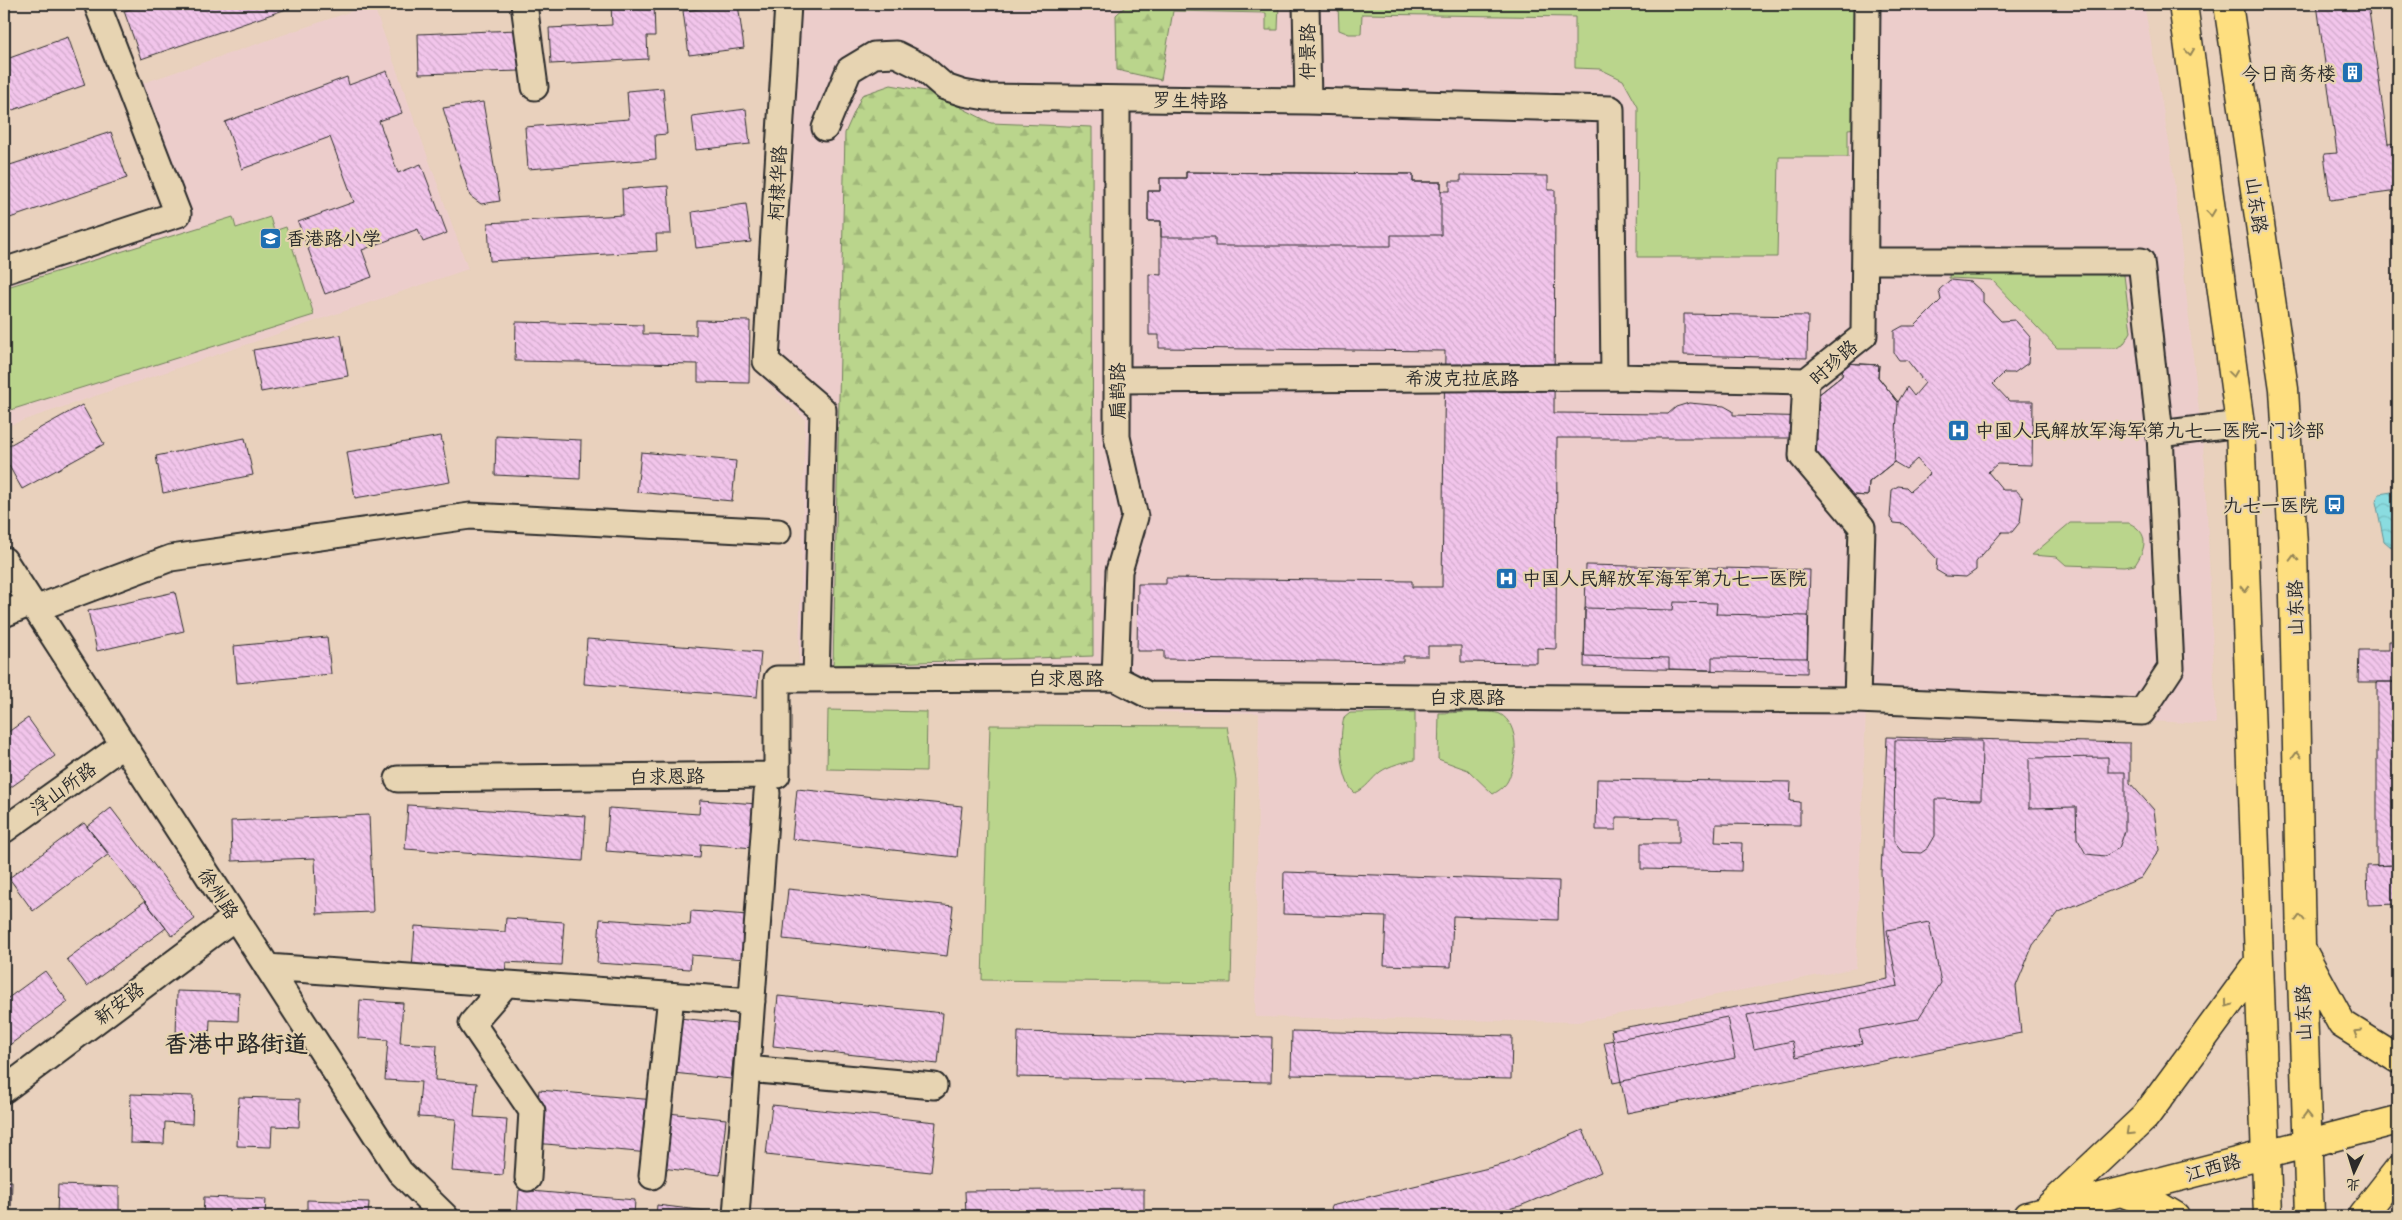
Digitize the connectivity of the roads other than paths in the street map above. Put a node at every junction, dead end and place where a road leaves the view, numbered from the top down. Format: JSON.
{"nodes":[{"id":1,"x":97,"y":4,"type":"edge"},
{"id":2,"x":524,"y":4,"type":"edge"},
{"id":3,"x":788,"y":4,"type":"edge"},
{"id":4,"x":1306,"y":4,"type":"edge"},
{"id":5,"x":1867,"y":4,"type":"edge"},
{"id":6,"x":2183,"y":4,"type":"edge"},
{"id":7,"x":2228,"y":4,"type":"edge"},
{"id":8,"x":535,"y":87,"type":"dead end"},
{"id":9,"x":1117,"y":99,"type":"junction"},
{"id":10,"x":1308,"y":101,"type":"junction"},
{"id":11,"x":825,"y":128,"type":"dead end"},
{"id":12,"x":1865,"y":261,"type":"junction"},
{"id":13,"x":4,"y":271,"type":"edge"},
{"id":14,"x":1614,"y":377,"type":"junction"},
{"id":15,"x":1117,"y":380,"type":"junction"},
{"id":16,"x":1806,"y":381,"type":"junction"},
{"id":17,"x":2240,"y":424,"type":"junction"},
{"id":18,"x":2160,"y":434,"type":"junction"},
{"id":19,"x":778,"y":532,"type":"dead end"},
{"id":20,"x":4,"y":560,"type":"edge"},
{"id":21,"x":33,"y":606,"type":"junction"},
{"id":22,"x":4,"y":614,"type":"edge"},
{"id":23,"x":1114,"y":678,"type":"junction"},
{"id":24,"x":816,"y":679,"type":"junction"},
{"id":25,"x":1856,"y":700,"type":"junction"},
{"id":26,"x":123,"y":745,"type":"junction"},
{"id":27,"x":398,"y":779,"type":"dead end"},
{"id":28,"x":767,"y":793,"type":"dead end"},
{"id":29,"x":4,"y":830,"type":"edge"},
{"id":30,"x":235,"y":917,"type":"junction"},
{"id":31,"x":2301,"y":947,"type":"junction"},
{"id":32,"x":2257,"y":965,"type":"junction"},
{"id":33,"x":267,"y":967,"type":"junction"},
{"id":34,"x":506,"y":984,"type":"junction"},
{"id":35,"x":671,"y":996,"type":"junction"},
{"id":36,"x":752,"y":1001,"type":"junction"},
{"id":37,"x":2398,"y":1059,"type":"edge"},
{"id":38,"x":747,"y":1069,"type":"junction"},
{"id":39,"x":934,"y":1086,"type":"dead end"},
{"id":40,"x":4,"y":1090,"type":"edge"},
{"id":41,"x":2398,"y":1120,"type":"edge"},
{"id":42,"x":2308,"y":1142,"type":"junction"},
{"id":43,"x":2266,"y":1153,"type":"junction"},
{"id":44,"x":2398,"y":1170,"type":"edge"},
{"id":45,"x":652,"y":1176,"type":"dead end"},
{"id":46,"x":528,"y":1178,"type":"dead end"},
{"id":47,"x":2120,"y":1192,"type":"junction"},
{"id":48,"x":2036,"y":1215,"type":"edge"},
{"id":49,"x":445,"y":1216,"type":"edge"},
{"id":50,"x":736,"y":1216,"type":"edge"},
{"id":51,"x":2174,"y":1216,"type":"edge"},
{"id":52,"x":2268,"y":1216,"type":"edge"},
{"id":53,"x":2310,"y":1216,"type":"edge"},
{"id":54,"x":2362,"y":1216,"type":"edge"}],
"edges":[{"from":1,"to":13,"type":"street"},
{"from":2,"to":8,"type":"street"},
{"from":3,"to":24,"type":"street","name":"柯棣华路"},
{"from":4,"to":10,"type":"street","name":"仲景路"},
{"from":5,"to":12,"type":"street","name":"时珍路"},
{"from":6,"to":17,"type":"main road","one_way":true},
{"from":31,"to":7,"type":"main road","name":"山东路","one_way":true},
{"from":9,"to":10,"type":"street","name":"罗生特路"},
{"from":9,"to":11,"type":"street","name":"罗生特路"},
{"from":9,"to":15,"type":"street","name":"扁鹊路"},
{"from":10,"to":14,"type":"street","name":"罗生特路"},
{"from":12,"to":16,"type":"street","name":"时珍路"},
{"from":12,"to":18,"type":"street"},
{"from":14,"to":15,"type":"street","name":"希波克拉底路"},
{"from":14,"to":16,"type":"street","name":"希波克拉底路"},
{"from":15,"to":23,"type":"street","name":"扁鹊路"},
{"from":16,"to":25,"type":"street","name":"时珍路"},
{"from":17,"to":18,"type":"street"},
{"from":17,"to":32,"type":"main road","one_way":true},
{"from":18,"to":25,"type":"street","name":"白求恩路"},
{"from":19,"to":21,"type":"street"},
{"from":20,"to":21,"type":"street","name":"徐州路"},
{"from":21,"to":22,"type":"street"},
{"from":21,"to":26,"type":"street","name":"徐州路"},
{"from":23,"to":24,"type":"street","name":"白求恩路"},
{"from":23,"to":25,"type":"street","name":"白求恩路"},
{"from":24,"to":27,"type":"street","name":"白求恩路"},
{"from":26,"to":29,"type":"street","name":"浮山所路"},
{"from":26,"to":30,"type":"street","name":"徐州路"},
{"from":28,"to":36,"type":"street"},
{"from":30,"to":33,"type":"street","name":"徐州路"},
{"from":30,"to":40,"type":"street","name":"新安路"},
{"from":37,"to":31,"type":"main road","one_way":true},
{"from":42,"to":31,"type":"main road","name":"山东路","one_way":true},
{"from":32,"to":43,"type":"main road"},
{"from":32,"to":48,"type":"main road","one_way":true},
{"from":33,"to":34,"type":"street"},
{"from":33,"to":49,"type":"street","name":"徐州路"},
{"from":34,"to":35,"type":"street"},
{"from":34,"to":46,"type":"street"},
{"from":35,"to":36,"type":"street"},
{"from":35,"to":45,"type":"street"},
{"from":36,"to":38,"type":"street"},
{"from":38,"to":39,"type":"street"},
{"from":38,"to":50,"type":"street"},
{"from":41,"to":42,"type":"main road","name":"江西路"},
{"from":42,"to":43,"type":"main road","name":"江西路"},
{"from":42,"to":53,"type":"main road","name":"山东路"},
{"from":43,"to":47,"type":"main road","name":"江西路"},
{"from":43,"to":52,"type":"main road"},
{"from":44,"to":54,"type":"main road"},
{"from":47,"to":48,"type":"main road","name":"江西路"},
{"from":47,"to":51,"type":"main road"}]}
